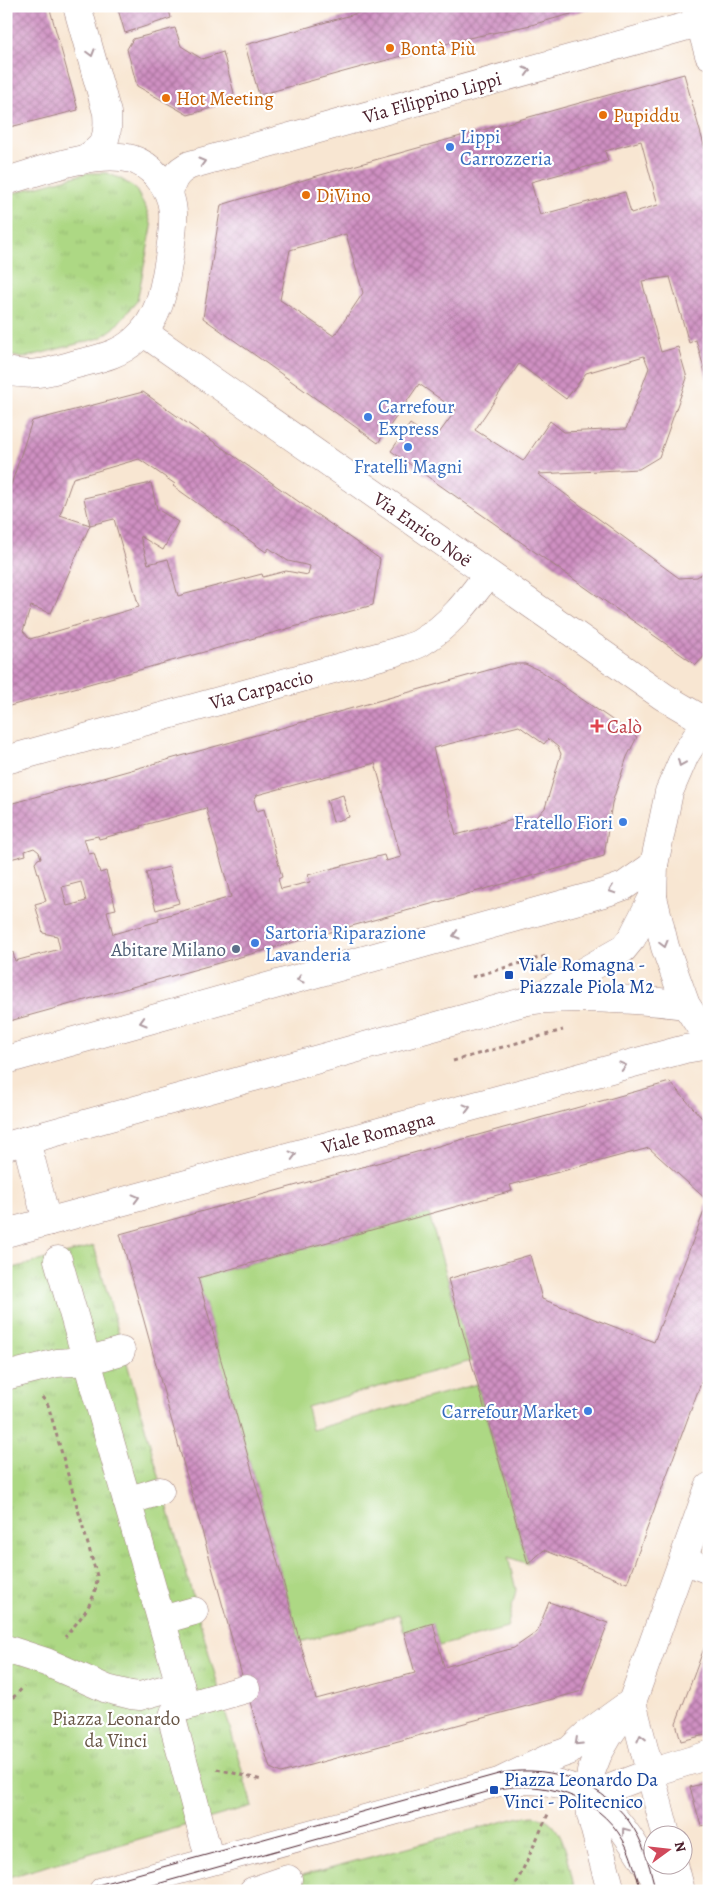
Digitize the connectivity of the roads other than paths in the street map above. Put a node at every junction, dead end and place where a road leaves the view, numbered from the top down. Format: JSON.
{"nodes":[{"id":1,"x":78,"y":6,"type":"edge"},
{"id":2,"x":701,"y":16,"type":"edge"},
{"id":3,"x":709,"y":55,"type":"edge"},
{"id":4,"x":82,"y":160,"type":"junction"},
{"id":5,"x":6,"y":181,"type":"edge"},
{"id":6,"x":169,"y":193,"type":"junction"},
{"id":7,"x":143,"y":332,"type":"junction"},
{"id":8,"x":6,"y":371,"type":"edge"},
{"id":9,"x":488,"y":574,"type":"junction"},
{"id":10,"x":707,"y":719,"type":"edge"},
{"id":11,"x":7,"y":759,"type":"edge"},
{"id":12,"x":654,"y":865,"type":"junction"},
{"id":13,"x":653,"y":897,"type":"junction"},
{"id":14,"x":535,"y":999,"type":"junction"},
{"id":15,"x":686,"y":1005,"type":"junction"},
{"id":16,"x":709,"y":1040,"type":"edge"},
{"id":17,"x":709,"y":1045,"type":"edge"},
{"id":18,"x":6,"y":1060,"type":"edge"},
{"id":19,"x":16,"y":1143,"type":"edge"},
{"id":20,"x":47,"y":1222,"type":"junction"},
{"id":21,"x":6,"y":1233,"type":"edge"},
{"id":22,"x":58,"y":1260,"type":"dead end"},
{"id":23,"x":121,"y":1351,"type":"dead end"},
{"id":24,"x":87,"y":1361,"type":"junction"},
{"id":25,"x":6,"y":1376,"type":"edge"},
{"id":26,"x":709,"y":1487,"type":"edge"},
{"id":27,"x":160,"y":1491,"type":"dead end"},
{"id":28,"x":127,"y":1501,"type":"junction"},
{"id":29,"x":683,"y":1560,"type":"junction"},
{"id":30,"x":709,"y":1570,"type":"edge"},
{"id":31,"x":194,"y":1611,"type":"dead end"},
{"id":32,"x":162,"y":1620,"type":"junction"},
{"id":33,"x":6,"y":1649,"type":"edge"},
{"id":34,"x":246,"y":1689,"type":"dead end"},
{"id":35,"x":183,"y":1696,"type":"junction"},
{"id":36,"x":632,"y":1702,"type":"junction"},
{"id":37,"x":709,"y":1755,"type":"edge"},
{"id":38,"x":650,"y":1773,"type":"junction"},
{"id":39,"x":498,"y":1782,"type":"junction"},
{"id":40,"x":589,"y":1796,"type":"junction"},
{"id":41,"x":663,"y":1824,"type":"edge"},
{"id":42,"x":210,"y":1861,"type":"junction"},
{"id":43,"x":677,"y":1874,"type":"edge"},
{"id":44,"x":103,"y":1891,"type":"edge"},
{"id":45,"x":252,"y":1891,"type":"edge"},
{"id":46,"x":284,"y":1891,"type":"edge"},
{"id":47,"x":611,"y":1891,"type":"edge"},
{"id":48,"x":662,"y":1891,"type":"edge"},
{"id":49,"x":681,"y":1891,"type":"edge"}],
"edges":[{"from":1,"to":4,"type":"street","one_way":true},
{"from":2,"to":3,"type":"street"},
{"from":6,"to":2,"type":"street","name":"Via Filippino Lippi","one_way":true},
{"from":4,"to":5,"type":"street"},
{"from":4,"to":6,"type":"street"},
{"from":6,"to":7,"type":"street"},
{"from":7,"to":8,"type":"street"},
{"from":7,"to":9,"type":"street","name":"Via Enrico Noë"},
{"from":9,"to":10,"type":"street","name":"Via Enrico Noë"},
{"from":9,"to":11,"type":"street","name":"Via Carpaccio"},
{"from":10,"to":12,"type":"street","one_way":true},
{"from":12,"to":13,"type":"street"},
{"from":12,"to":18,"type":"street","one_way":true},
{"from":13,"to":14,"type":"street"},
{"from":13,"to":15,"type":"street","one_way":true},
{"from":14,"to":15,"type":"street"},
{"from":14,"to":19,"type":"street"},
{"from":15,"to":16,"type":"street"},
{"from":20,"to":17,"type":"street","name":"Viale Romagna","one_way":true},
{"from":19,"to":20,"type":"street"},
{"from":20,"to":21,"type":"street","name":"Viale Romagna"},
{"from":22,"to":24,"type":"street"},
{"from":23,"to":24,"type":"street"},
{"from":24,"to":25,"type":"street"},
{"from":24,"to":28,"type":"street"},
{"from":26,"to":29,"type":"street"},
{"from":27,"to":28,"type":"street"},
{"from":28,"to":32,"type":"street"},
{"from":29,"to":30,"type":"street"},
{"from":29,"to":36,"type":"street"},
{"from":31,"to":32,"type":"street"},
{"from":32,"to":35,"type":"street"},
{"from":33,"to":35,"type":"street"},
{"from":34,"to":35,"type":"street"},
{"from":35,"to":42,"type":"street"},
{"from":38,"to":36,"type":"street","one_way":true},
{"from":36,"to":39,"type":"street","one_way":true},
{"from":36,"to":40,"type":"street"},
{"from":37,"to":38,"type":"street"},
{"from":38,"to":40,"type":"street"},
{"from":38,"to":41,"type":"street"},
{"from":39,"to":40,"type":"street"},
{"from":39,"to":42,"type":"street"},
{"from":40,"to":47,"type":"street"},
{"from":48,"to":40,"type":"street","one_way":true},
{"from":42,"to":44,"type":"street"},
{"from":43,"to":49,"type":"street"},
{"from":45,"to":46,"type":"street"}]}
